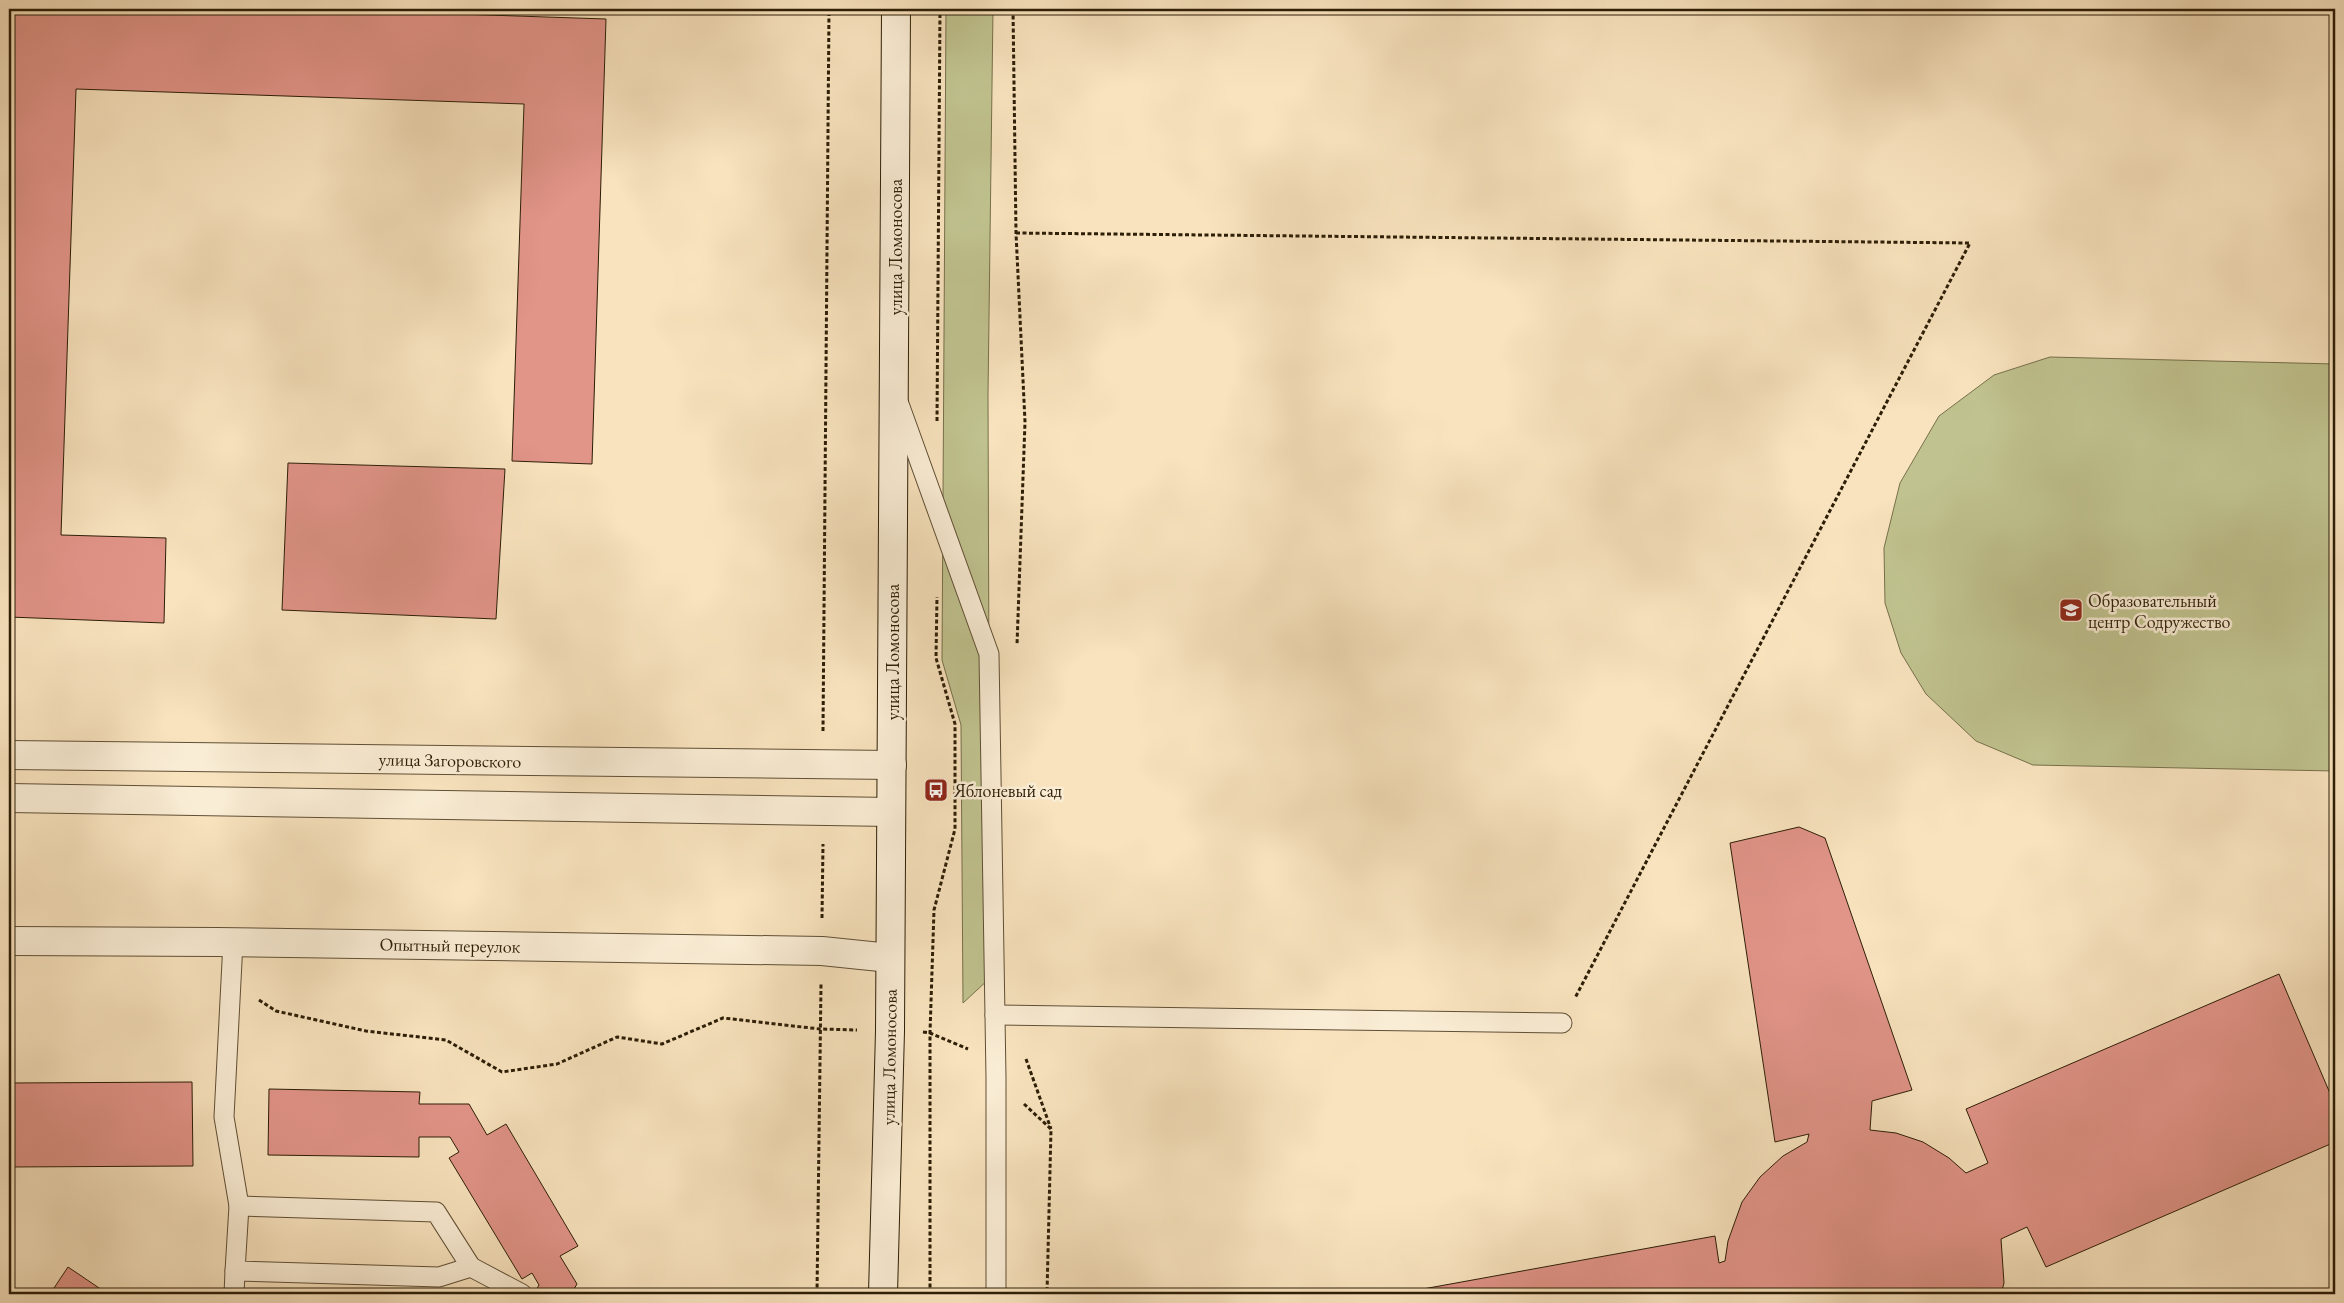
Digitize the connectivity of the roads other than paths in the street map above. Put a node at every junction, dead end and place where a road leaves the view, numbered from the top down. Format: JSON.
{"nodes":[{"id":1,"x":896,"y":9,"type":"edge"},
{"id":2,"x":894,"y":391,"type":"junction"},
{"id":3,"x":9,"y":755,"type":"edge"},
{"id":4,"x":892,"y":765,"type":"junction"},
{"id":5,"x":9,"y":798,"type":"edge"},
{"id":6,"x":892,"y":812,"type":"junction"},
{"id":7,"x":9,"y":941,"type":"edge"},
{"id":8,"x":233,"y":942,"type":"junction"},
{"id":9,"x":890,"y":958,"type":"junction"},
{"id":10,"x":1003,"y":1016,"type":"junction"},
{"id":11,"x":1562,"y":1023,"type":"road end"},
{"id":12,"x":239,"y":1206,"type":"junction"},
{"id":13,"x":471,"y":1267,"type":"junction"},
{"id":14,"x":236,"y":1271,"type":"junction"},
{"id":15,"x":234,"y":1294,"type":"edge"},
{"id":16,"x":522,"y":1294,"type":"edge"},
{"id":17,"x":884,"y":1294,"type":"edge"},
{"id":18,"x":996,"y":1294,"type":"edge"}],
"edges":[{"from":1,"to":2,"type":"street","name":"улица Ломоносова"},
{"from":2,"to":4,"type":"street","name":"улица Ломоносова"},
{"from":2,"to":10,"type":"lane"},
{"from":3,"to":4,"type":"street","name":"улица Загоровского"},
{"from":4,"to":6,"type":"street","name":"улица Ломоносова"},
{"from":5,"to":6,"type":"street"},
{"from":6,"to":9,"type":"street","name":"улица Ломоносова"},
{"from":7,"to":8,"type":"street","name":"Опытный переулок"},
{"from":8,"to":9,"type":"street","name":"Опытный переулок"},
{"from":8,"to":12,"type":"lane"},
{"from":9,"to":17,"type":"street","name":"улица Ломоносова"},
{"from":10,"to":11,"type":"lane"},
{"from":10,"to":18,"type":"lane"},
{"from":12,"to":13,"type":"lane"},
{"from":12,"to":14,"type":"lane"},
{"from":13,"to":14,"type":"lane"},
{"from":13,"to":16,"type":"lane"},
{"from":14,"to":15,"type":"lane"}]}
